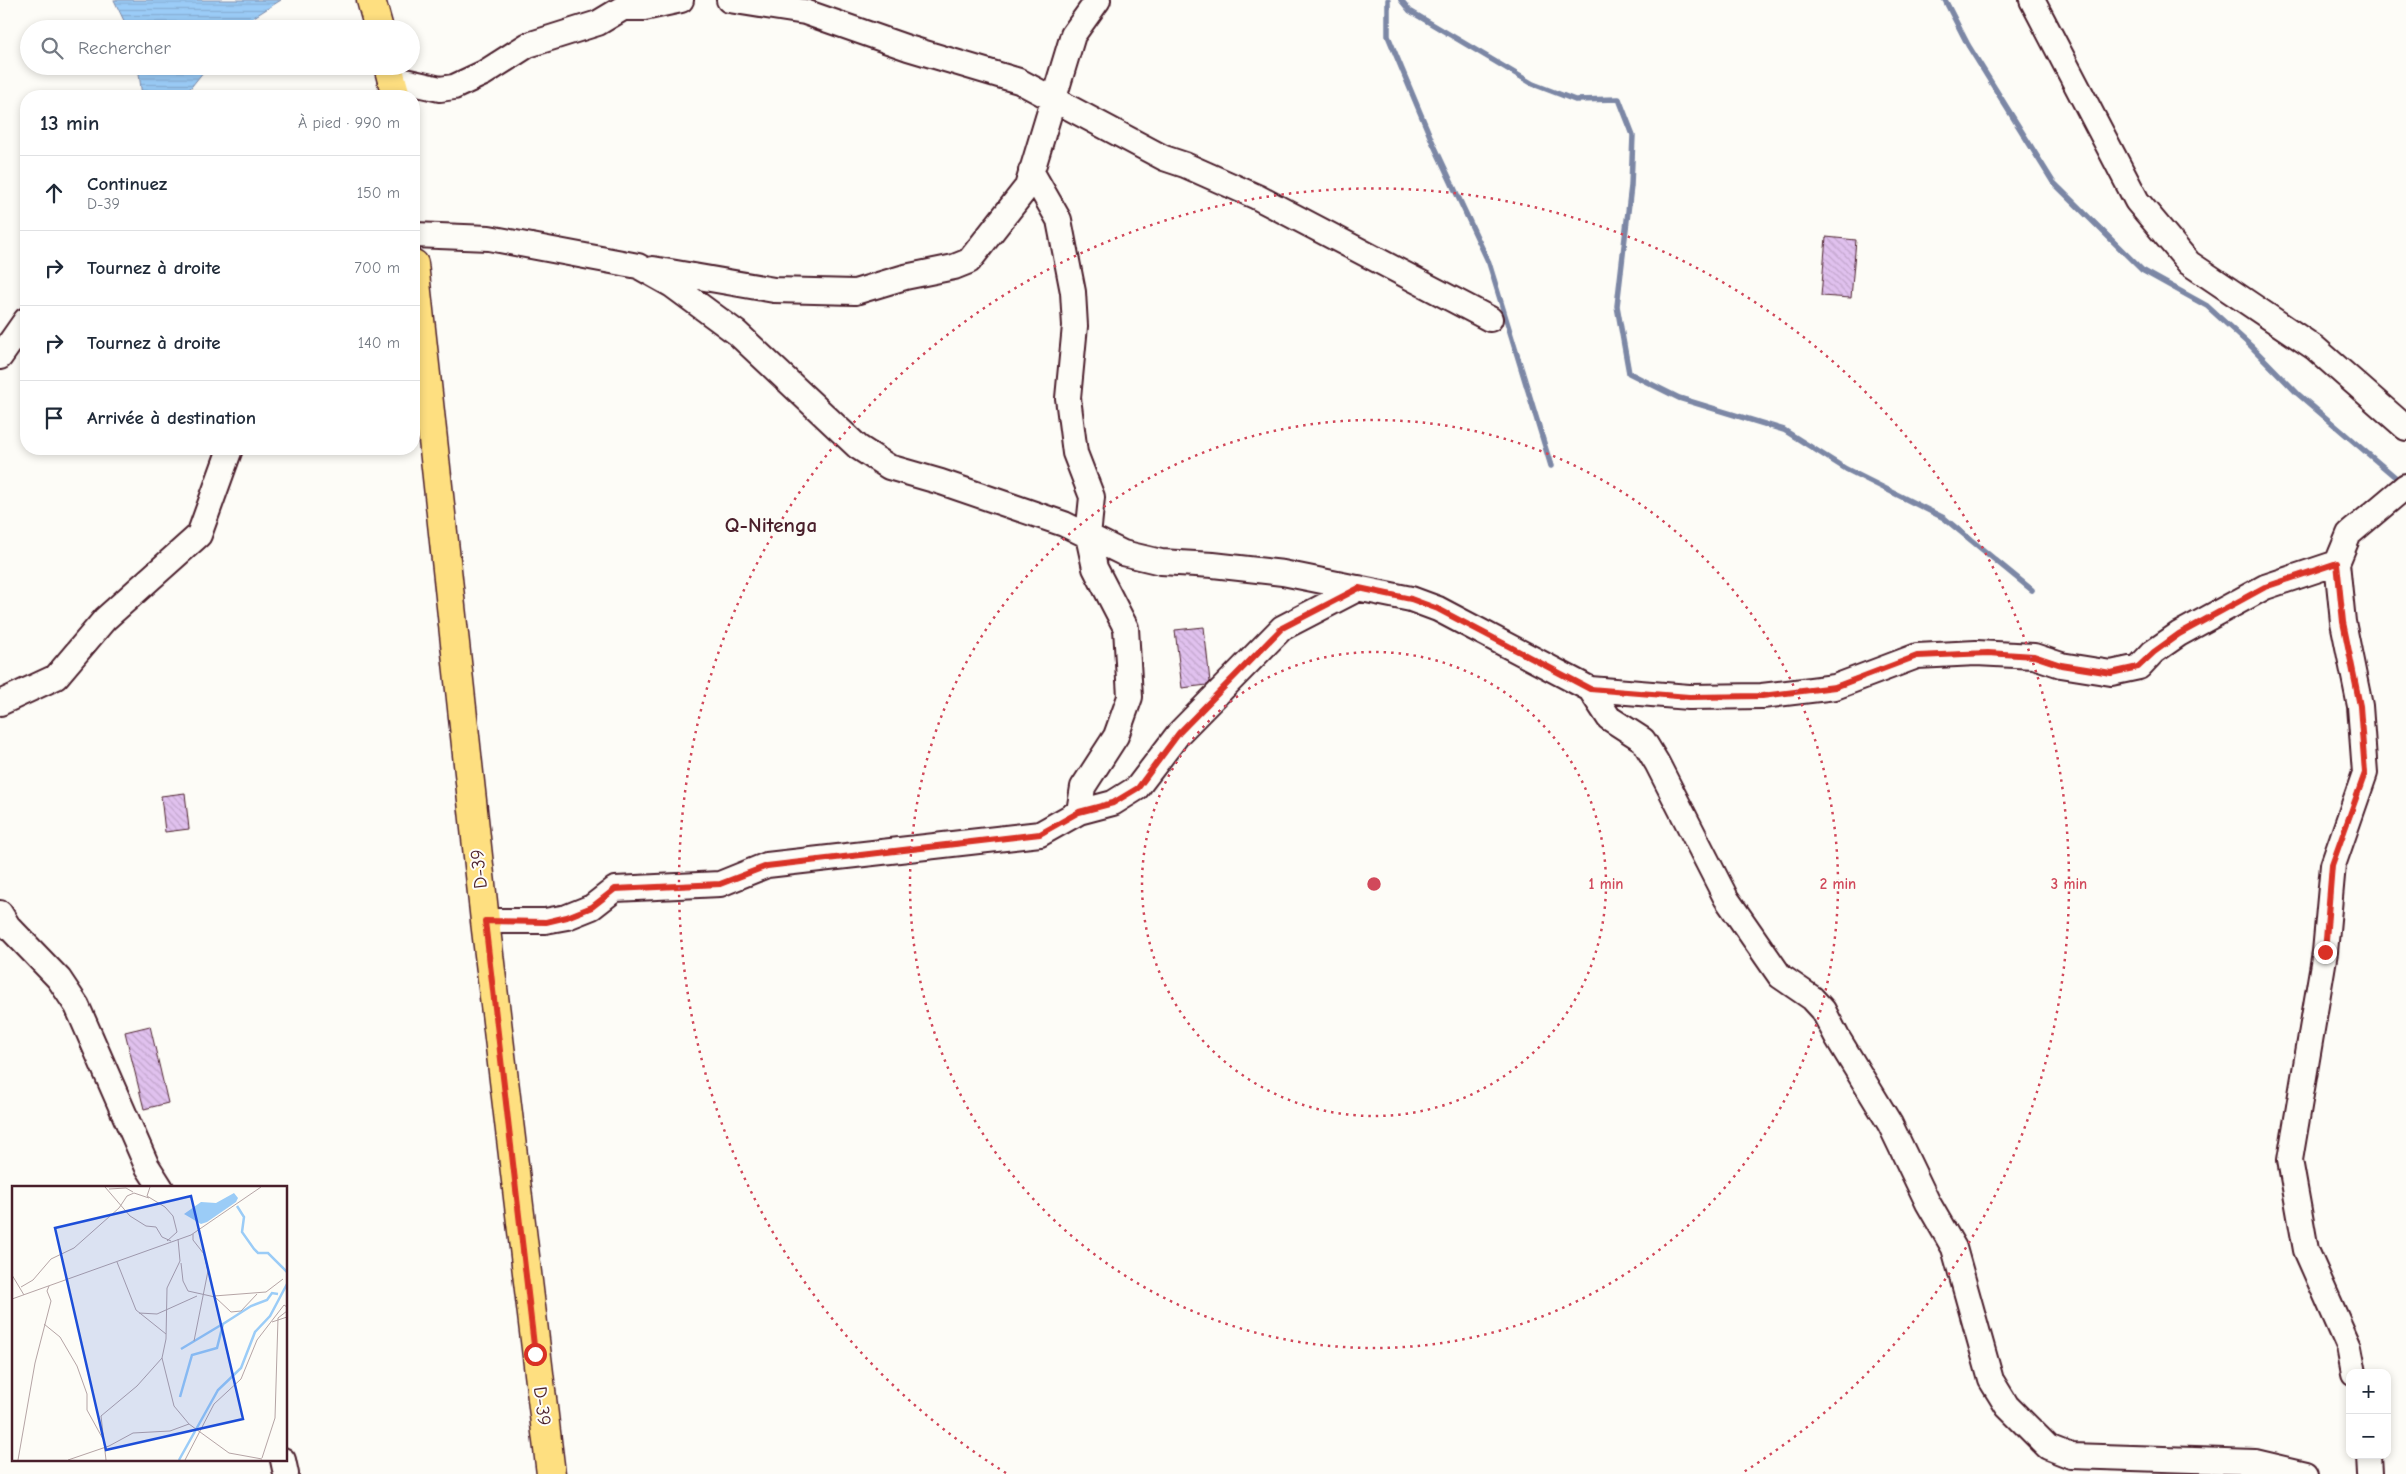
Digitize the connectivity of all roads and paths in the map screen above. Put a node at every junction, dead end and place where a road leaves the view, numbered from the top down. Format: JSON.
{"nodes":[{"id":1,"x":371,"y":0,"type":"edge"},
{"id":2,"x":681,"y":0,"type":"edge"},
{"id":3,"x":729,"y":0,"type":"edge"},
{"id":4,"x":1078,"y":0,"type":"edge"},
{"id":5,"x":1098,"y":0,"type":"edge"},
{"id":6,"x":2032,"y":0,"type":"edge"},
{"id":7,"x":376,"y":20,"type":"edge"},
{"id":8,"x":1073,"y":35,"type":"junction"},
{"id":9,"x":392,"y":80,"type":"edge"},
{"id":10,"x":1053,"y":100,"type":"junction"},
{"id":11,"x":1031,"y":171,"type":"junction"},
{"id":12,"x":420,"y":235,"type":"edge"},
{"id":13,"x":638,"y":266,"type":"junction"},
{"id":14,"x":1490,"y":320,"type":"dead end"},
{"id":15,"x":20,"y":329,"type":"edge"},
{"id":16,"x":420,"y":338,"type":"edge"},
{"id":17,"x":0,"y":357,"type":"edge"},
{"id":18,"x":420,"y":392,"type":"edge"},
{"id":19,"x":430,"y":410,"type":"junction"},
{"id":20,"x":2406,"y":428,"type":"edge"},
{"id":21,"x":228,"y":455,"type":"edge"},
{"id":22,"x":2406,"y":486,"type":"edge"},
{"id":23,"x":1088,"y":536,"type":"junction"},
{"id":24,"x":2337,"y":563,"type":"junction"},
{"id":25,"x":1359,"y":588,"type":"junction"},
{"id":26,"x":1590,"y":689,"type":"junction"},
{"id":27,"x":0,"y":703,"type":"edge"},
{"id":28,"x":1079,"y":812,"type":"junction"},
{"id":29,"x":0,"y":913,"type":"edge"},
{"id":30,"x":485,"y":921,"type":"junction"},
{"id":31,"x":160,"y":1186,"type":"edge"},
{"id":32,"x":2353,"y":1369,"type":"edge"},
{"id":33,"x":2369,"y":1459,"type":"edge"},
{"id":34,"x":551,"y":1474,"type":"edge"},
{"id":35,"x":2306,"y":1474,"type":"edge"},
{"id":36,"x":2370,"y":1474,"type":"edge"}],
"edges":[{"from":1,"to":7,"type":"main road"},
{"from":2,"to":9,"type":"street"},
{"from":3,"to":10,"type":"street"},
{"from":4,"to":8,"type":"street"},
{"from":5,"to":8,"type":"street"},
{"from":6,"to":20,"type":"street"},
{"from":8,"to":10,"type":"street"},
{"from":10,"to":11,"type":"street"},
{"from":10,"to":14,"type":"street"},
{"from":11,"to":13,"type":"street"},
{"from":11,"to":23,"type":"street"},
{"from":12,"to":13,"type":"street"},
{"from":13,"to":23,"type":"street"},
{"from":15,"to":17,"type":"street"},
{"from":16,"to":19,"type":"main road","name":"D-39"},
{"from":18,"to":19,"type":"street"},
{"from":19,"to":30,"type":"main road","name":"D-39"},
{"from":21,"to":27,"type":"street"},
{"from":22,"to":24,"type":"street"},
{"from":23,"to":25,"type":"street"},
{"from":23,"to":28,"type":"street"},
{"from":24,"to":26,"type":"street"},
{"from":24,"to":32,"type":"street"},
{"from":25,"to":26,"type":"street"},
{"from":25,"to":28,"type":"street"},
{"from":26,"to":35,"type":"street"},
{"from":28,"to":30,"type":"street"},
{"from":29,"to":31,"type":"street"},
{"from":30,"to":34,"type":"main road","name":"D-39"},
{"from":33,"to":36,"type":"street"}]}
